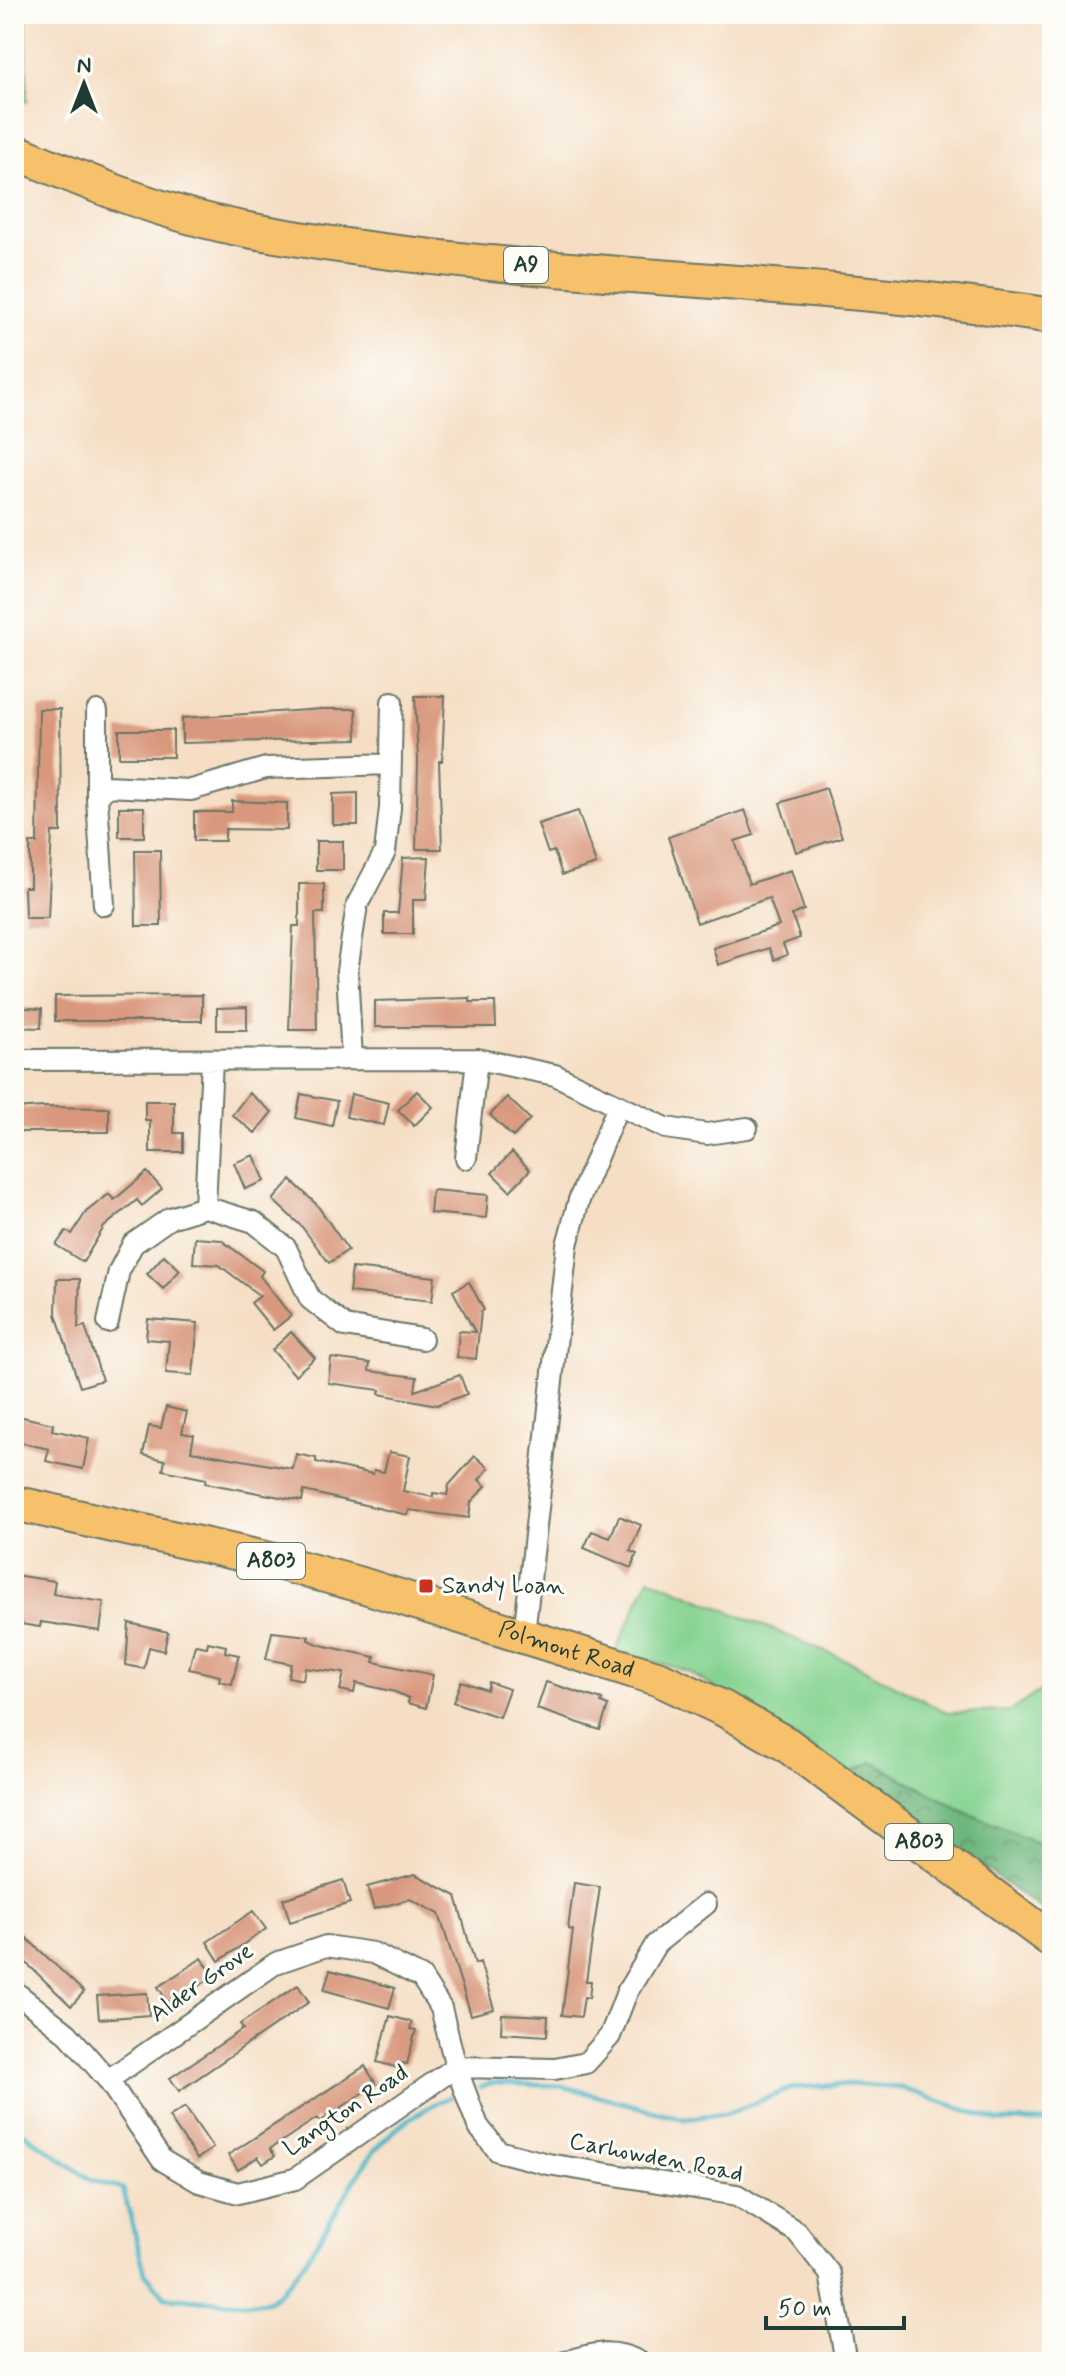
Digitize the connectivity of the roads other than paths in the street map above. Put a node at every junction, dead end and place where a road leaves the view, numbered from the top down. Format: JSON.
{"nodes":[{"id":1,"x":14,"y":151,"type":"edge"},
{"id":2,"x":1052,"y":316,"type":"edge"},
{"id":3,"x":392,"y":702,"type":"dead end"},
{"id":4,"x":97,"y":711,"type":"dead end"},
{"id":5,"x":390,"y":764,"type":"junction"},
{"id":6,"x":97,"y":799,"type":"junction"},
{"id":7,"x":104,"y":905,"type":"dead end"},
{"id":8,"x":352,"y":1059,"type":"junction"},
{"id":9,"x":477,"y":1059,"type":"junction"},
{"id":10,"x":14,"y":1060,"type":"edge"},
{"id":11,"x":212,"y":1060,"type":"junction"},
{"id":12,"x":618,"y":1106,"type":"junction"},
{"id":13,"x":747,"y":1128,"type":"dead end"},
{"id":14,"x":466,"y":1158,"type":"dead end"},
{"id":15,"x":205,"y":1207,"type":"junction"},
{"id":16,"x":108,"y":1322,"type":"dead end"},
{"id":17,"x":422,"y":1339,"type":"dead end"},
{"id":18,"x":14,"y":1503,"type":"edge"},
{"id":19,"x":524,"y":1635,"type":"junction"},
{"id":20,"x":706,"y":1904,"type":"dead end"},
{"id":21,"x":1052,"y":1940,"type":"edge"},
{"id":22,"x":14,"y":1991,"type":"edge"},
{"id":23,"x":456,"y":2067,"type":"junction"},
{"id":24,"x":108,"y":2080,"type":"junction"},
{"id":25,"x":565,"y":2362,"type":"edge"},
{"id":26,"x":639,"y":2362,"type":"edge"},
{"id":27,"x":846,"y":2362,"type":"edge"}],
"edges":[{"from":1,"to":2,"type":"main road","number":"A9"},
{"from":3,"to":5,"type":"street"},
{"from":4,"to":6,"type":"street"},
{"from":5,"to":6,"type":"street"},
{"from":5,"to":8,"type":"street"},
{"from":6,"to":7,"type":"street"},
{"from":8,"to":9,"type":"street"},
{"from":8,"to":11,"type":"street"},
{"from":9,"to":12,"type":"street"},
{"from":9,"to":14,"type":"street"},
{"from":10,"to":11,"type":"street"},
{"from":11,"to":15,"type":"street"},
{"from":12,"to":13,"type":"street"},
{"from":12,"to":19,"type":"street"},
{"from":15,"to":16,"type":"street"},
{"from":15,"to":17,"type":"street"},
{"from":18,"to":19,"type":"main road","name":"Polmont Road","number":"A803"},
{"from":19,"to":21,"type":"main road","name":"Polmont Road","number":"A803"},
{"from":20,"to":23,"type":"street"},
{"from":22,"to":24,"type":"street","name":"Langton Road"},
{"from":23,"to":24,"type":"street","name":"Langton Road"},
{"from":23,"to":24,"type":"street","name":"Alder Grove"},
{"from":23,"to":27,"type":"street","name":"Carhowden Road"},
{"from":25,"to":26,"type":"street"}]}
